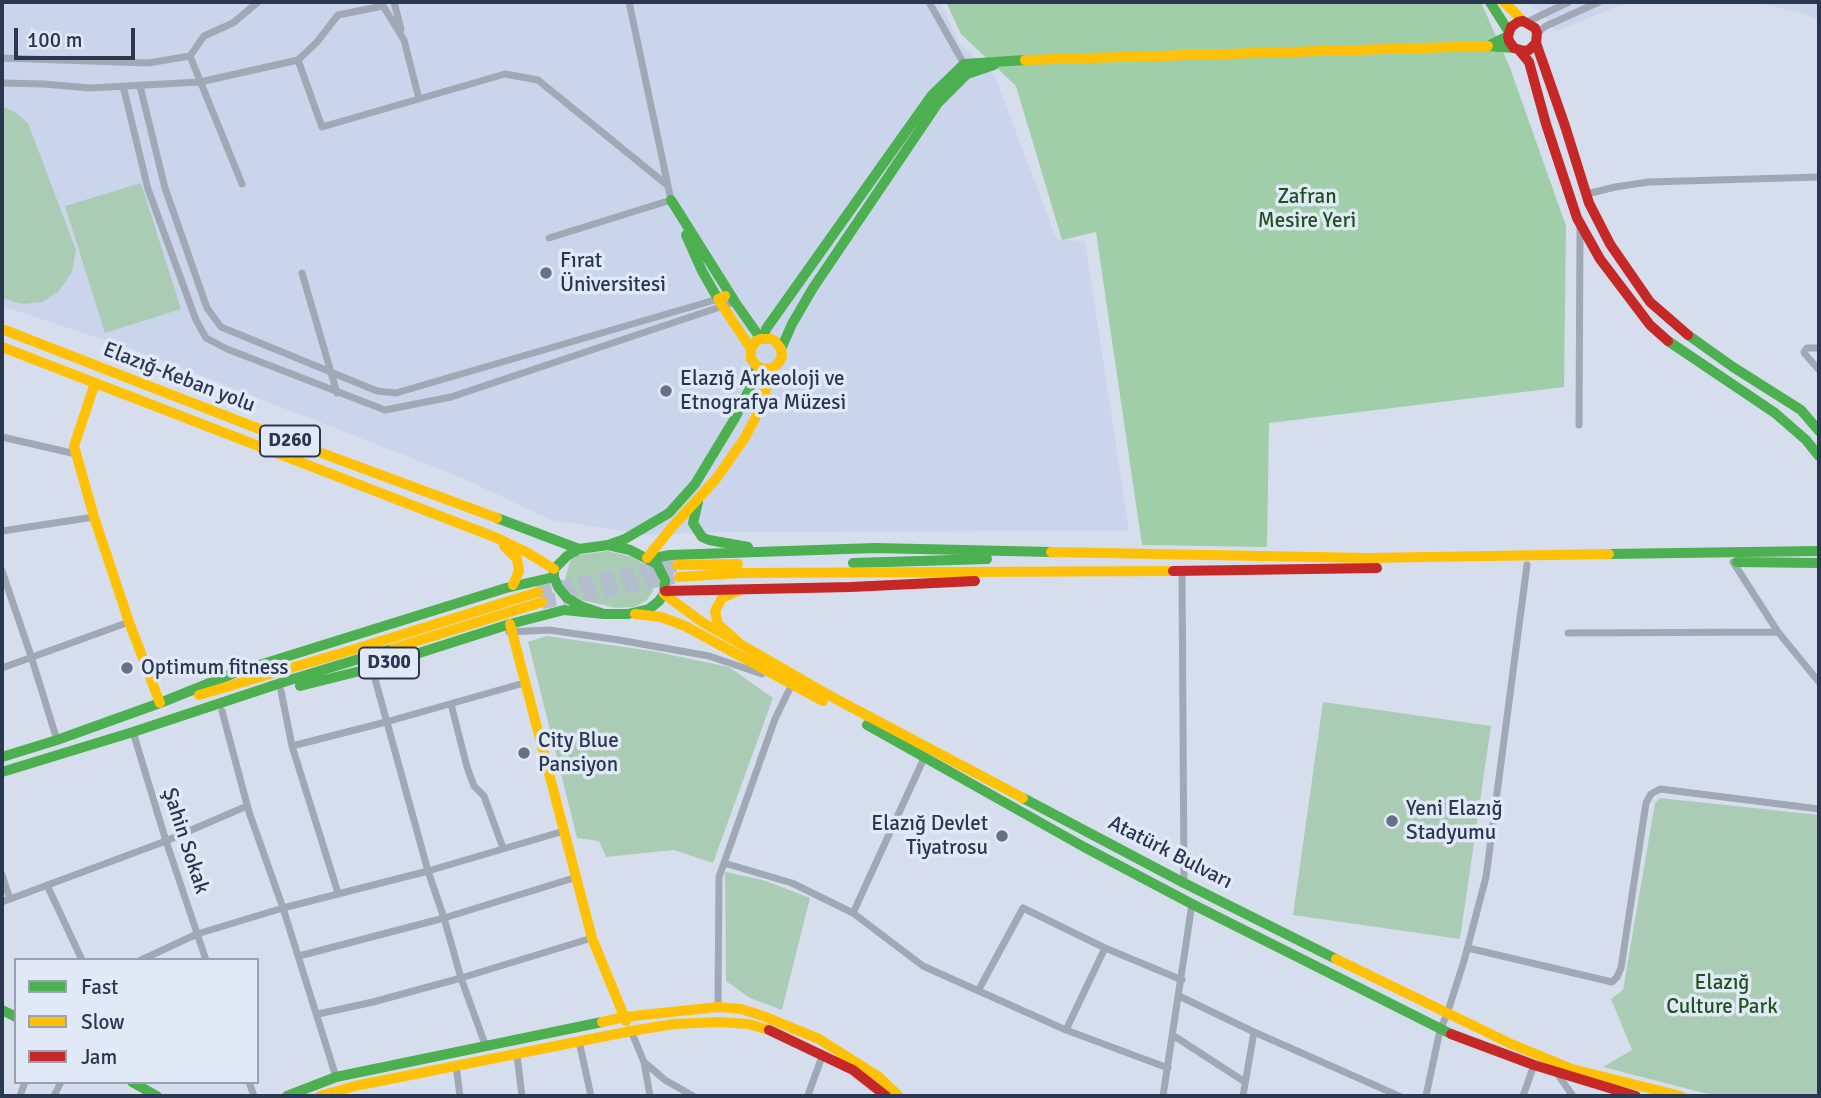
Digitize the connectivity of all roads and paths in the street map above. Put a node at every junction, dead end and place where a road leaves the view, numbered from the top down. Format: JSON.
{"nodes":[{"id":1,"x":258,"y":2,"type":"edge"},
{"id":2,"x":394,"y":2,"type":"edge"},
{"id":3,"x":629,"y":2,"type":"edge"},
{"id":4,"x":929,"y":2,"type":"edge"},
{"id":5,"x":1490,"y":2,"type":"edge"},
{"id":6,"x":1504,"y":2,"type":"edge"},
{"id":7,"x":1516,"y":2,"type":"edge"},
{"id":8,"x":1569,"y":2,"type":"edge"},
{"id":9,"x":1599,"y":2,"type":"edge"},
{"id":10,"x":1522,"y":20,"type":"junction"},
{"id":11,"x":1508,"y":34,"type":"junction"},
{"id":12,"x":1537,"y":38,"type":"junction"},
{"id":13,"x":404,"y":40,"type":"junction"},
{"id":14,"x":1488,"y":46,"type":"junction"},
{"id":15,"x":1516,"y":49,"type":"junction"},
{"id":16,"x":190,"y":57,"type":"junction"},
{"id":17,"x":2,"y":58,"type":"edge"},
{"id":18,"x":298,"y":60,"type":"junction"},
{"id":19,"x":1007,"y":61,"type":"junction"},
{"id":20,"x":964,"y":64,"type":"junction"},
{"id":21,"x":200,"y":82,"type":"junction"},
{"id":22,"x":2,"y":83,"type":"edge"},
{"id":23,"x":124,"y":86,"type":"junction"},
{"id":24,"x":140,"y":86,"type":"junction"},
{"id":25,"x":419,"y":99,"type":"junction"},
{"id":26,"x":1819,"y":177,"type":"edge"},
{"id":27,"x":242,"y":184,"type":"dead end"},
{"id":28,"x":667,"y":186,"type":"junction"},
{"id":29,"x":1587,"y":194,"type":"junction"},
{"id":30,"x":671,"y":200,"type":"junction"},
{"id":31,"x":1580,"y":223,"type":"junction"},
{"id":32,"x":549,"y":238,"type":"dead end"},
{"id":33,"x":302,"y":273,"type":"dead end"},
{"id":34,"x":732,"y":298,"type":"junction"},
{"id":35,"x":720,"y":303,"type":"junction"},
{"id":36,"x":2,"y":329,"type":"edge"},
{"id":37,"x":762,"y":338,"type":"junction"},
{"id":38,"x":2,"y":347,"type":"edge"},
{"id":39,"x":1819,"y":348,"type":"edge"},
{"id":40,"x":751,"y":349,"type":"junction"},
{"id":41,"x":781,"y":349,"type":"junction"},
{"id":42,"x":757,"y":366,"type":"junction"},
{"id":43,"x":773,"y":368,"type":"junction"},
{"id":44,"x":1819,"y":370,"type":"edge"},
{"id":45,"x":330,"y":372,"type":"junction"},
{"id":46,"x":95,"y":383,"type":"junction"},
{"id":47,"x":337,"y":393,"type":"junction"},
{"id":48,"x":1579,"y":425,"type":"dead end"},
{"id":49,"x":1819,"y":431,"type":"edge"},
{"id":50,"x":2,"y":437,"type":"edge"},
{"id":51,"x":76,"y":454,"type":"junction"},
{"id":52,"x":1819,"y":456,"type":"edge"},
{"id":53,"x":699,"y":497,"type":"junction"},
{"id":54,"x":94,"y":517,"type":"junction"},
{"id":55,"x":2,"y":531,"type":"edge"},
{"id":56,"x":486,"y":534,"type":"junction"},
{"id":57,"x":608,"y":545,"type":"junction"},
{"id":58,"x":579,"y":549,"type":"junction"},
{"id":59,"x":1819,"y":551,"type":"edge"},
{"id":60,"x":778,"y":552,"type":"junction"},
{"id":61,"x":1177,"y":554,"type":"junction"},
{"id":62,"x":648,"y":559,"type":"junction"},
{"id":63,"x":1732,"y":562,"type":"junction"},
{"id":64,"x":1819,"y":563,"type":"edge"},
{"id":65,"x":1527,"y":565,"type":"junction"},
{"id":66,"x":2,"y":571,"type":"edge"},
{"id":67,"x":1182,"y":571,"type":"junction"},
{"id":68,"x":554,"y":573,"type":"junction"},
{"id":69,"x":513,"y":585,"type":"junction"},
{"id":70,"x":741,"y":590,"type":"junction"},
{"id":71,"x":665,"y":593,"type":"junction"},
{"id":72,"x":604,"y":614,"type":"junction"},
{"id":73,"x":628,"y":614,"type":"junction"},
{"id":74,"x":129,"y":622,"type":"junction"},
{"id":75,"x":511,"y":628,"type":"junction"},
{"id":76,"x":1778,"y":632,"type":"junction"},
{"id":77,"x":1568,"y":633,"type":"dead end"},
{"id":78,"x":738,"y":642,"type":"junction"},
{"id":79,"x":31,"y":656,"type":"junction"},
{"id":80,"x":1819,"y":667,"type":"edge"},
{"id":81,"x":2,"y":668,"type":"edge"},
{"id":82,"x":372,"y":668,"type":"junction"},
{"id":83,"x":1812,"y":673,"type":"junction"},
{"id":84,"x":1819,"y":682,"type":"edge"},
{"id":85,"x":524,"y":683,"type":"junction"},
{"id":86,"x":792,"y":684,"type":"junction"},
{"id":87,"x":281,"y":691,"type":"junction"},
{"id":88,"x":160,"y":703,"type":"junction"},
{"id":89,"x":451,"y":704,"type":"junction"},
{"id":90,"x":222,"y":711,"type":"junction"},
{"id":91,"x":174,"y":719,"type":"junction"},
{"id":92,"x":386,"y":722,"type":"junction"},
{"id":93,"x":133,"y":732,"type":"junction"},
{"id":94,"x":57,"y":740,"type":"junction"},
{"id":95,"x":292,"y":746,"type":"junction"},
{"id":96,"x":925,"y":756,"type":"junction"},
{"id":97,"x":2,"y":757,"type":"edge"},
{"id":98,"x":2,"y":772,"type":"edge"},
{"id":99,"x":247,"y":806,"type":"junction"},
{"id":100,"x":1819,"y":809,"type":"edge"},
{"id":101,"x":564,"y":831,"type":"junction"},
{"id":102,"x":166,"y":841,"type":"junction"},
{"id":103,"x":503,"y":848,"type":"junction"},
{"id":104,"x":724,"y":863,"type":"junction"},
{"id":105,"x":428,"y":871,"type":"junction"},
{"id":106,"x":2,"y":876,"type":"edge"},
{"id":107,"x":577,"y":877,"type":"junction"},
{"id":108,"x":1184,"y":883,"type":"junction"},
{"id":109,"x":47,"y":885,"type":"junction"},
{"id":110,"x":338,"y":893,"type":"junction"},
{"id":111,"x":6,"y":901,"type":"edge"},
{"id":112,"x":1192,"y":904,"type":"junction"},
{"id":113,"x":283,"y":908,"type":"junction"},
{"id":114,"x":853,"y":913,"type":"junction"},
{"id":115,"x":444,"y":918,"type":"junction"},
{"id":116,"x":197,"y":934,"type":"junction"},
{"id":117,"x":592,"y":938,"type":"junction"},
{"id":118,"x":1468,"y":947,"type":"junction"},
{"id":119,"x":1105,"y":948,"type":"junction"},
{"id":120,"x":299,"y":956,"type":"junction"},
{"id":121,"x":81,"y":958,"type":"edge"},
{"id":122,"x":145,"y":958,"type":"edge"},
{"id":123,"x":205,"y":958,"type":"edge"},
{"id":124,"x":461,"y":978,"type":"junction"},
{"id":125,"x":1182,"y":980,"type":"junction"},
{"id":126,"x":978,"y":990,"type":"junction"},
{"id":127,"x":1179,"y":996,"type":"junction"},
{"id":128,"x":718,"y":1007,"type":"junction"},
{"id":129,"x":318,"y":1014,"type":"junction"},
{"id":130,"x":1447,"y":1014,"type":"junction"},
{"id":131,"x":624,"y":1017,"type":"junction"},
{"id":132,"x":1066,"y":1030,"type":"junction"},
{"id":133,"x":1440,"y":1030,"type":"junction"},
{"id":134,"x":631,"y":1031,"type":"junction"},
{"id":135,"x":1254,"y":1032,"type":"junction"},
{"id":136,"x":1174,"y":1036,"type":"junction"},
{"id":137,"x":579,"y":1041,"type":"junction"},
{"id":138,"x":486,"y":1047,"type":"junction"},
{"id":139,"x":823,"y":1054,"type":"junction"},
{"id":140,"x":517,"y":1055,"type":"junction"},
{"id":141,"x":644,"y":1062,"type":"junction"},
{"id":142,"x":1534,"y":1065,"type":"junction"},
{"id":143,"x":456,"y":1066,"type":"junction"},
{"id":144,"x":1168,"y":1068,"type":"junction"},
{"id":145,"x":1555,"y":1072,"type":"junction"},
{"id":146,"x":336,"y":1077,"type":"junction"},
{"id":147,"x":1245,"y":1082,"type":"junction"},
{"id":148,"x":135,"y":1084,"type":"edge"},
{"id":149,"x":356,"y":1091,"type":"edge"},
{"id":150,"x":151,"y":1095,"type":"edge"},
{"id":151,"x":287,"y":1096,"type":"edge"},
{"id":152,"x":320,"y":1096,"type":"edge"},
{"id":153,"x":460,"y":1096,"type":"edge"},
{"id":154,"x":522,"y":1096,"type":"edge"},
{"id":155,"x":591,"y":1096,"type":"edge"},
{"id":156,"x":650,"y":1096,"type":"edge"},
{"id":157,"x":693,"y":1096,"type":"edge"},
{"id":158,"x":799,"y":1096,"type":"edge"},
{"id":159,"x":808,"y":1096,"type":"edge"},
{"id":160,"x":886,"y":1096,"type":"edge"},
{"id":161,"x":899,"y":1096,"type":"edge"},
{"id":162,"x":1163,"y":1096,"type":"edge"},
{"id":163,"x":1243,"y":1096,"type":"edge"},
{"id":164,"x":1399,"y":1096,"type":"edge"},
{"id":165,"x":1426,"y":1096,"type":"edge"},
{"id":166,"x":1523,"y":1096,"type":"edge"},
{"id":167,"x":1573,"y":1096,"type":"edge"},
{"id":168,"x":1636,"y":1096,"type":"edge"},
{"id":169,"x":1681,"y":1096,"type":"edge"}],
"edges":[{"from":1,"to":16,"type":"street"},
{"from":2,"to":13,"type":"street"},
{"from":3,"to":28,"type":"street"},
{"from":4,"to":20,"type":"street"},
{"from":5,"to":11,"type":"main road"},
{"from":6,"to":10,"type":"main road"},
{"from":7,"to":10,"type":"main road"},
{"from":8,"to":10,"type":"street"},
{"from":9,"to":12,"type":"street"},
{"from":10,"to":11,"type":"main road"},
{"from":10,"to":12,"type":"main road"},
{"from":11,"to":14,"type":"main road"},
{"from":11,"to":15,"type":"main road"},
{"from":12,"to":15,"type":"main road"},
{"from":12,"to":29,"type":"main road"},
{"from":13,"to":18,"type":"street"},
{"from":13,"to":25,"type":"street"},
{"from":14,"to":15,"type":"main road"},
{"from":14,"to":19,"type":"main road"},
{"from":15,"to":31,"type":"main road"},
{"from":16,"to":17,"type":"street"},
{"from":16,"to":21,"type":"street"},
{"from":18,"to":21,"type":"street"},
{"from":18,"to":25,"type":"street"},
{"from":19,"to":20,"type":"main road"},
{"from":19,"to":41,"type":"main road"},
{"from":20,"to":37,"type":"main road"},
{"from":21,"to":24,"type":"street"},
{"from":21,"to":27,"type":"street"},
{"from":22,"to":23,"type":"street"},
{"from":23,"to":24,"type":"street"},
{"from":23,"to":47,"type":"street"},
{"from":24,"to":45,"type":"street"},
{"from":25,"to":28,"type":"street"},
{"from":26,"to":29,"type":"street"},
{"from":28,"to":30,"type":"street"},
{"from":29,"to":49,"type":"main road"},
{"from":30,"to":32,"type":"street"},
{"from":30,"to":34,"type":"main road"},
{"from":30,"to":35,"type":"main road"},
{"from":31,"to":48,"type":"street"},
{"from":31,"to":52,"type":"main road"},
{"from":33,"to":45,"type":"street"},
{"from":34,"to":35,"type":"main road"},
{"from":34,"to":37,"type":"main road"},
{"from":35,"to":40,"type":"main road"},
{"from":35,"to":45,"type":"street"},
{"from":35,"to":47,"type":"street"},
{"from":36,"to":58,"type":"main road","name":"Elazığ-Keban yolu","number":"D260"},
{"from":37,"to":40,"type":"main road"},
{"from":37,"to":41,"type":"main road"},
{"from":38,"to":46,"type":"main road","name":"Elazığ-Keban yolu","number":"D260"},
{"from":39,"to":44,"type":"street"},
{"from":40,"to":42,"type":"main road"},
{"from":41,"to":43,"type":"main road"},
{"from":42,"to":43,"type":"main road"},
{"from":42,"to":57,"type":"main road"},
{"from":43,"to":53,"type":"main road"},
{"from":45,"to":47,"type":"street"},
{"from":46,"to":51,"type":"main road"},
{"from":46,"to":56,"type":"main road","name":"Elazığ-Keban yolu","number":"D260"},
{"from":50,"to":51,"type":"street"},
{"from":51,"to":54,"type":"main road"},
{"from":53,"to":60,"type":"main road"},
{"from":53,"to":62,"type":"main road"},
{"from":54,"to":55,"type":"street"},
{"from":54,"to":74,"type":"main road"},
{"from":56,"to":68,"type":"main road","name":"Elazığ-Keban yolu","number":"D260"},
{"from":56,"to":69,"type":"main road","number":"D260"},
{"from":57,"to":58,"type":"main road"},
{"from":57,"to":62,"type":"main road"},
{"from":58,"to":68,"type":"main road"},
{"from":59,"to":61,"type":"main road"},
{"from":60,"to":61,"type":"main road"},
{"from":60,"to":62,"type":"main road"},
{"from":61,"to":67,"type":"main road"},
{"from":62,"to":71,"type":"main road"},
{"from":63,"to":64,"type":"main road"},
{"from":63,"to":65,"type":"main road"},
{"from":63,"to":76,"type":"street"},
{"from":65,"to":67,"type":"main road"},
{"from":65,"to":118,"type":"street"},
{"from":66,"to":79,"type":"street"},
{"from":67,"to":70,"type":"main road"},
{"from":67,"to":108,"type":"street"},
{"from":68,"to":69,"type":"main road","number":"D300"},
{"from":68,"to":72,"type":"main road"},
{"from":69,"to":88,"type":"main road","number":"D300"},
{"from":70,"to":71,"type":"main road"},
{"from":70,"to":78,"type":"main road"},
{"from":71,"to":73,"type":"main road"},
{"from":71,"to":78,"type":"main road","name":"Atatürk Bulvarı"},
{"from":72,"to":73,"type":"main road"},
{"from":72,"to":75,"type":"main road","number":"D300"},
{"from":73,"to":86,"type":"main road","name":"Atatürk Bulvarı"},
{"from":74,"to":79,"type":"street"},
{"from":74,"to":88,"type":"main road"},
{"from":75,"to":82,"type":"main road","number":"D300"},
{"from":75,"to":85,"type":"main road"},
{"from":75,"to":86,"type":"street"},
{"from":76,"to":77,"type":"street"},
{"from":76,"to":83,"type":"street"},
{"from":78,"to":108,"type":"main road","name":"Atatürk Bulvarı"},
{"from":79,"to":81,"type":"street"},
{"from":79,"to":94,"type":"street"},
{"from":80,"to":83,"type":"street"},
{"from":82,"to":87,"type":"main road","number":"D300"},
{"from":82,"to":92,"type":"street"},
{"from":83,"to":84,"type":"street"},
{"from":85,"to":89,"type":"street"},
{"from":85,"to":101,"type":"main road"},
{"from":86,"to":96,"type":"main road","name":"Atatürk Bulvarı"},
{"from":86,"to":104,"type":"street"},
{"from":87,"to":90,"type":"main road","number":"D300"},
{"from":87,"to":95,"type":"street"},
{"from":88,"to":91,"type":"main road"},
{"from":88,"to":94,"type":"main road","number":"D300"},
{"from":89,"to":92,"type":"street"},
{"from":89,"to":103,"type":"street"},
{"from":90,"to":91,"type":"main road","number":"D300"},
{"from":90,"to":99,"type":"street"},
{"from":91,"to":93,"type":"main road","number":"D300"},
{"from":92,"to":95,"type":"street"},
{"from":92,"to":105,"type":"street"},
{"from":93,"to":98,"type":"main road","number":"D300"},
{"from":93,"to":102,"type":"street","name":"Şahin Sokak"},
{"from":94,"to":97,"type":"main road","number":"D300"},
{"from":95,"to":110,"type":"street"},
{"from":96,"to":112,"type":"main road","name":"Atatürk Bulvarı"},
{"from":96,"to":114,"type":"street"},
{"from":99,"to":102,"type":"street"},
{"from":99,"to":113,"type":"street"},
{"from":100,"to":118,"type":"street"},
{"from":101,"to":103,"type":"street"},
{"from":101,"to":107,"type":"main road"},
{"from":102,"to":109,"type":"street"},
{"from":102,"to":116,"type":"street","name":"Şahin Sokak"},
{"from":103,"to":105,"type":"street"},
{"from":104,"to":114,"type":"street"},
{"from":104,"to":128,"type":"street"},
{"from":105,"to":110,"type":"street"},
{"from":105,"to":115,"type":"street"},
{"from":106,"to":111,"type":"street"},
{"from":107,"to":115,"type":"street"},
{"from":107,"to":117,"type":"main road"},
{"from":108,"to":130,"type":"main road","name":"Atatürk Bulvarı"},
{"from":109,"to":111,"type":"street"},
{"from":109,"to":121,"type":"street"},
{"from":110,"to":113,"type":"street"},
{"from":112,"to":125,"type":"street"},
{"from":112,"to":133,"type":"main road","name":"Atatürk Bulvarı"},
{"from":113,"to":116,"type":"street"},
{"from":113,"to":120,"type":"street"},
{"from":114,"to":126,"type":"street"},
{"from":115,"to":120,"type":"street"},
{"from":115,"to":124,"type":"street"},
{"from":116,"to":122,"type":"street"},
{"from":116,"to":123,"type":"street","name":"Şahin Sokak"},
{"from":117,"to":124,"type":"street"},
{"from":117,"to":131,"type":"main road"},
{"from":118,"to":130,"type":"street"},
{"from":119,"to":125,"type":"street"},
{"from":119,"to":126,"type":"street"},
{"from":119,"to":132,"type":"street"},
{"from":120,"to":129,"type":"street"},
{"from":124,"to":129,"type":"street"},
{"from":124,"to":138,"type":"street"},
{"from":125,"to":127,"type":"street"},
{"from":126,"to":132,"type":"street"},
{"from":127,"to":135,"type":"street"},
{"from":127,"to":136,"type":"street"},
{"from":128,"to":131,"type":"main road"},
{"from":128,"to":161,"type":"main road"},
{"from":129,"to":146,"type":"street"},
{"from":130,"to":133,"type":"street"},
{"from":130,"to":169,"type":"main road","name":"Atatürk Bulvarı"},
{"from":131,"to":134,"type":"main road"},
{"from":131,"to":138,"type":"main road"},
{"from":132,"to":144,"type":"street"},
{"from":133,"to":142,"type":"main road","name":"Atatürk Bulvarı"},
{"from":133,"to":165,"type":"street"},
{"from":134,"to":137,"type":"main road"},
{"from":134,"to":139,"type":"main road"},
{"from":134,"to":141,"type":"street"},
{"from":135,"to":147,"type":"street"},
{"from":135,"to":164,"type":"street"},
{"from":136,"to":144,"type":"street"},
{"from":136,"to":147,"type":"street"},
{"from":137,"to":140,"type":"main road"},
{"from":137,"to":155,"type":"street"},
{"from":138,"to":146,"type":"main road"},
{"from":139,"to":159,"type":"street"},
{"from":139,"to":160,"type":"main road"},
{"from":140,"to":143,"type":"main road"},
{"from":140,"to":154,"type":"street"},
{"from":141,"to":156,"type":"street"},
{"from":141,"to":157,"type":"street"},
{"from":142,"to":145,"type":"main road","name":"Atatürk Bulvarı"},
{"from":142,"to":166,"type":"street"},
{"from":143,"to":149,"type":"main road"},
{"from":143,"to":153,"type":"street"},
{"from":144,"to":162,"type":"street"},
{"from":145,"to":167,"type":"street"},
{"from":145,"to":168,"type":"main road","name":"Atatürk Bulvarı"},
{"from":146,"to":151,"type":"main road"},
{"from":147,"to":163,"type":"street"},
{"from":148,"to":150,"type":"main road"},
{"from":149,"to":152,"type":"main road"},
{"from":158,"to":159,"type":"street"}]}
